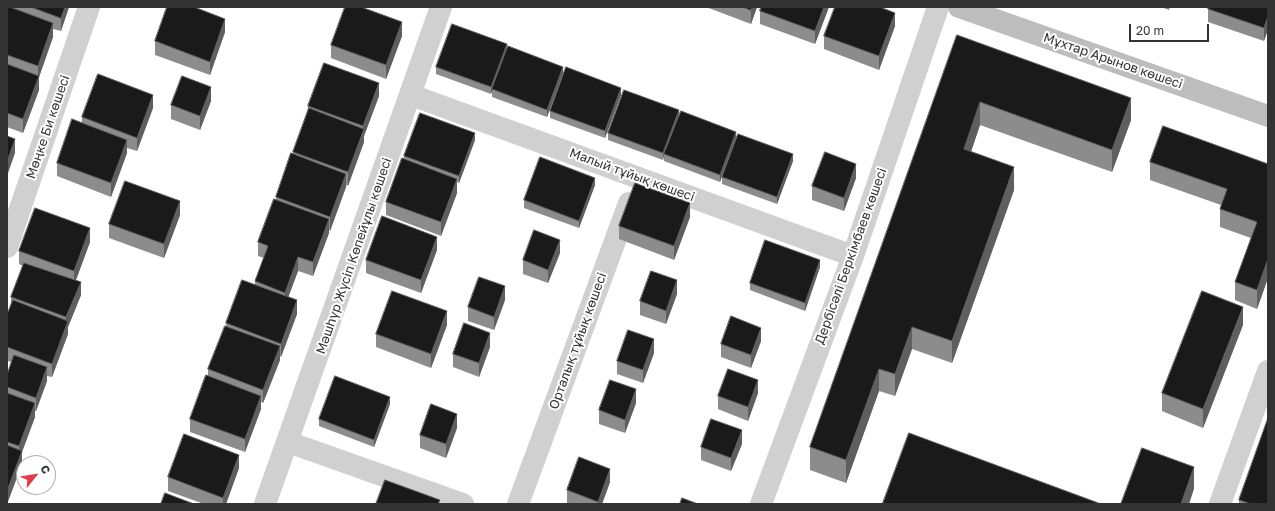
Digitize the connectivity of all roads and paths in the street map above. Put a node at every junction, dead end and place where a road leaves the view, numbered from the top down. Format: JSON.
{"nodes":[{"id":1,"x":89,"y":7,"type":"edge"},
{"id":2,"x":441,"y":7,"type":"edge"},
{"id":3,"x":938,"y":7,"type":"edge"},
{"id":4,"x":959,"y":7,"type":"edge"},
{"id":5,"x":411,"y":94,"type":"junction"},
{"id":6,"x":1268,"y":116,"type":"edge"},
{"id":7,"x":638,"y":178,"type":"junction"},
{"id":8,"x":7,"y":247,"type":"edge"},
{"id":9,"x":853,"y":256,"type":"junction"},
{"id":10,"x":1268,"y":371,"type":"edge"},
{"id":11,"x":288,"y":442,"type":"junction"},
{"id":12,"x":265,"y":504,"type":"edge"},
{"id":13,"x":463,"y":504,"type":"edge"},
{"id":14,"x":518,"y":504,"type":"edge"},
{"id":15,"x":761,"y":504,"type":"edge"},
{"id":16,"x":1220,"y":504,"type":"edge"}],
"edges":[{"from":1,"to":8,"type":"street","name":"Мөңке Би көшесі"},
{"from":2,"to":5,"type":"street","name":"Мәшһүр Жүсіп Көпейұлы көшесі"},
{"from":3,"to":9,"type":"street","name":"Дербісәлі Беркімбаев көшесі"},
{"from":4,"to":6,"type":"main road","name":"Мұхтар Арынов көшесі"},
{"from":5,"to":7,"type":"street","name":"Малый тұйық көшесі"},
{"from":5,"to":11,"type":"street","name":"Мәшһүр Жүсіп Көпейұлы көшесі"},
{"from":7,"to":9,"type":"street","name":"Малый тұйық көшесі"},
{"from":7,"to":14,"type":"street","name":"Орталық тұйық көшесі"},
{"from":9,"to":15,"type":"street","name":"Дербісәлі Беркімбаев көшесі"},
{"from":10,"to":16,"type":"street"},
{"from":11,"to":12,"type":"street","name":"Мәшһүр Жүсіп Көпейұлы көшесі"},
{"from":11,"to":13,"type":"street"}]}
